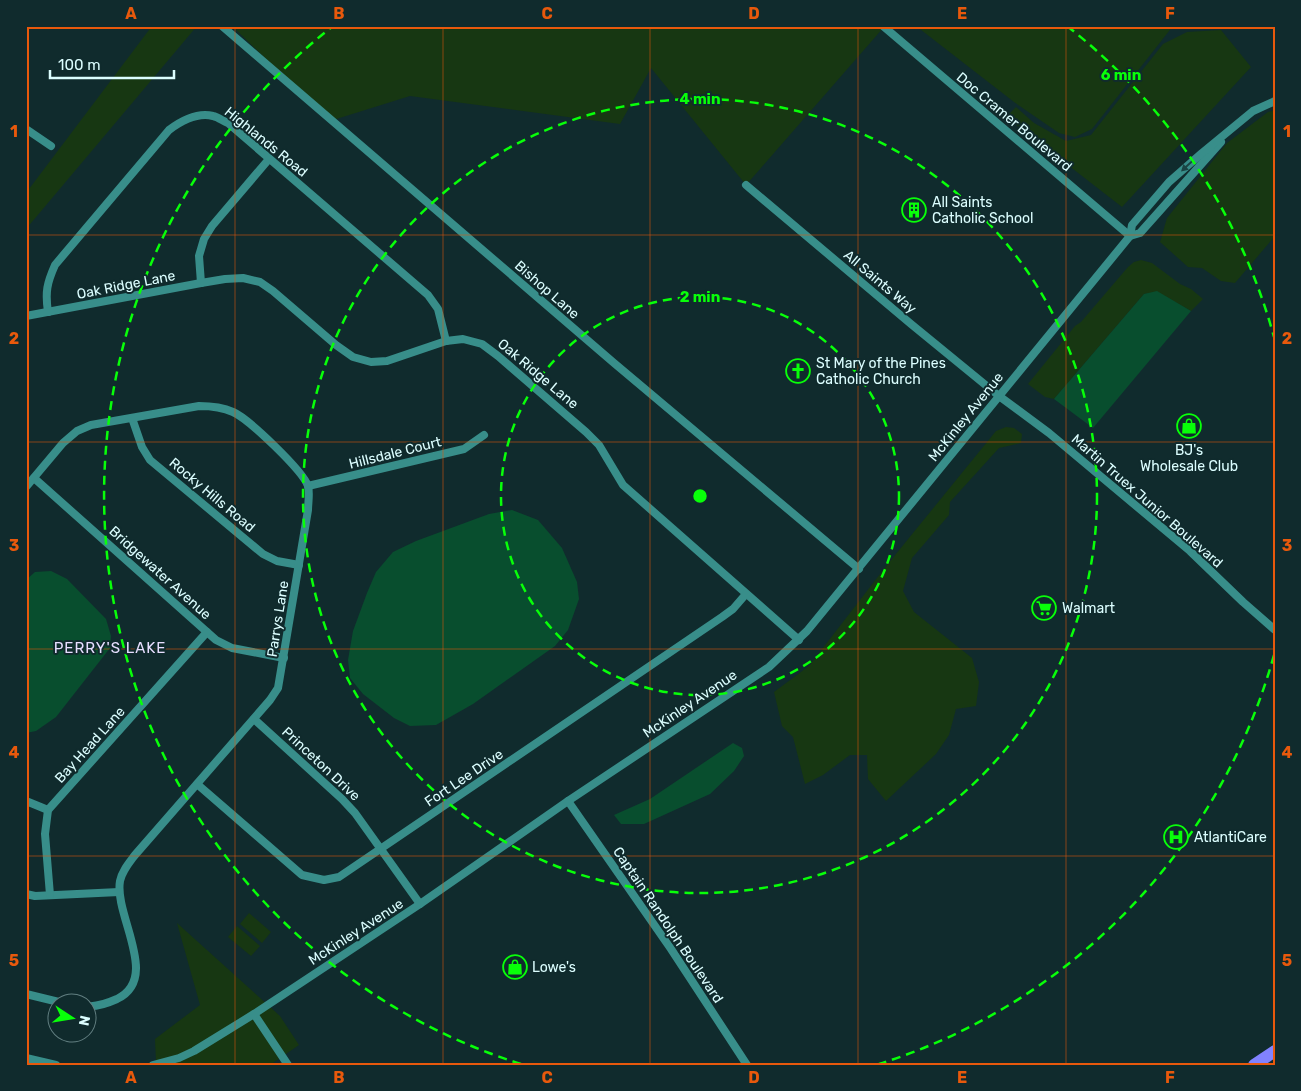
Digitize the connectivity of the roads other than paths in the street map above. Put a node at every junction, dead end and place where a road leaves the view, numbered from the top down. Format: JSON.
{"nodes":[{"id":1,"x":222,"y":26,"type":"edge"},
{"id":2,"x":883,"y":26,"type":"edge"},
{"id":3,"x":1275,"y":101,"type":"edge"},
{"id":4,"x":1238,"y":123,"type":"junction"},
{"id":5,"x":26,"y":128,"type":"edge"},
{"id":6,"x":51,"y":146,"type":"dead end"},
{"id":7,"x":269,"y":159,"type":"junction"},
{"id":8,"x":746,"y":185,"type":"dead end"},
{"id":9,"x":1130,"y":236,"type":"junction"},
{"id":10,"x":201,"y":283,"type":"junction"},
{"id":11,"x":48,"y":312,"type":"junction"},
{"id":12,"x":26,"y":316,"type":"edge"},
{"id":13,"x":446,"y":341,"type":"junction"},
{"id":14,"x":999,"y":396,"type":"junction"},
{"id":15,"x":132,"y":418,"type":"junction"},
{"id":16,"x":484,"y":434,"type":"dead end"},
{"id":17,"x":34,"y":478,"type":"junction"},
{"id":18,"x":308,"y":486,"type":"junction"},
{"id":19,"x":26,"y":488,"type":"edge"},
{"id":20,"x":299,"y":565,"type":"junction"},
{"id":21,"x":859,"y":569,"type":"junction"},
{"id":22,"x":746,"y":594,"type":"junction"},
{"id":23,"x":1275,"y":630,"type":"edge"},
{"id":24,"x":207,"y":632,"type":"junction"},
{"id":25,"x":799,"y":640,"type":"junction"},
{"id":26,"x":284,"y":658,"type":"junction"},
{"id":27,"x":254,"y":719,"type":"junction"},
{"id":28,"x":197,"y":784,"type":"junction"},
{"id":29,"x":26,"y":801,"type":"edge"},
{"id":30,"x":568,"y":801,"type":"junction"},
{"id":31,"x":48,"y":810,"type":"junction"},
{"id":32,"x":381,"y":850,"type":"junction"},
{"id":33,"x":119,"y":892,"type":"junction"},
{"id":34,"x":26,"y":894,"type":"edge"},
{"id":35,"x":50,"y":895,"type":"junction"},
{"id":36,"x":420,"y":904,"type":"junction"},
{"id":37,"x":26,"y":994,"type":"edge"},
{"id":38,"x":48,"y":1000,"type":"edge"},
{"id":39,"x":98,"y":1005,"type":"edge"},
{"id":40,"x":254,"y":1014,"type":"junction"},
{"id":41,"x":1275,"y":1052,"type":"edge"},
{"id":42,"x":26,"y":1058,"type":"edge"},
{"id":43,"x":56,"y":1065,"type":"edge"},
{"id":44,"x":153,"y":1065,"type":"edge"},
{"id":45,"x":288,"y":1065,"type":"edge"},
{"id":46,"x":747,"y":1065,"type":"edge"},
{"id":47,"x":1254,"y":1065,"type":"edge"}],
"edges":[{"from":1,"to":21,"type":"street","name":"Bishop Lane"},
{"from":2,"to":9,"type":"street","name":"Doc Cramer Boulevard"},
{"from":3,"to":4,"type":"street","name":"McKinley Avenue"},
{"from":4,"to":9,"type":"street","name":"McKinley Avenue"},
{"from":4,"to":9,"type":"street","name":"McKinley Avenue","one_way":true},
{"from":5,"to":6,"type":"street"},
{"from":7,"to":10,"type":"street"},
{"from":7,"to":11,"type":"street","name":"Highlands Road"},
{"from":7,"to":13,"type":"street","name":"Highlands Road"},
{"from":8,"to":14,"type":"street","name":"All Saints Way"},
{"from":9,"to":14,"type":"street","name":"McKinley Avenue"},
{"from":10,"to":11,"type":"street","name":"Oak Ridge Lane"},
{"from":10,"to":13,"type":"street","name":"Oak Ridge Lane"},
{"from":11,"to":12,"type":"street","name":"Oak Ridge Lane"},
{"from":13,"to":22,"type":"street","name":"Oak Ridge Lane"},
{"from":14,"to":21,"type":"street","name":"McKinley Avenue"},
{"from":14,"to":23,"type":"street","name":"Martin Truex Junior Boulevard"},
{"from":15,"to":17,"type":"street"},
{"from":15,"to":18,"type":"street"},
{"from":15,"to":20,"type":"street","name":"Rocky Hills Road"},
{"from":16,"to":18,"type":"street","name":"Hillsdale Court"},
{"from":17,"to":19,"type":"street"},
{"from":17,"to":24,"type":"street","name":"Bridgewater Avenue"},
{"from":18,"to":20,"type":"street","name":"Parrys Lane"},
{"from":20,"to":26,"type":"street","name":"Parrys Lane"},
{"from":21,"to":25,"type":"street","name":"McKinley Avenue"},
{"from":22,"to":25,"type":"street","name":"Oak Ridge Lane"},
{"from":22,"to":32,"type":"street","name":"Fort Lee Drive"},
{"from":24,"to":26,"type":"street","name":"Bridgewater Avenue"},
{"from":24,"to":31,"type":"street","name":"Bay Head Lane"},
{"from":25,"to":30,"type":"street","name":"McKinley Avenue"},
{"from":26,"to":27,"type":"street","name":"Parrys Lane"},
{"from":27,"to":28,"type":"street","name":"Parrys Lane"},
{"from":27,"to":32,"type":"street","name":"Princeton Drive"},
{"from":28,"to":32,"type":"street","name":"Fort Lee Drive"},
{"from":28,"to":33,"type":"street","name":"Parrys Lane"},
{"from":29,"to":31,"type":"street"},
{"from":30,"to":36,"type":"street","name":"McKinley Avenue"},
{"from":30,"to":46,"type":"street","name":"Captain Randolph Boulevard"},
{"from":31,"to":35,"type":"street"},
{"from":32,"to":36,"type":"street","name":"Princeton Drive"},
{"from":33,"to":35,"type":"street"},
{"from":33,"to":39,"type":"street","name":"Parrys Lane"},
{"from":34,"to":35,"type":"street"},
{"from":36,"to":40,"type":"street","name":"McKinley Avenue"},
{"from":37,"to":38,"type":"street"},
{"from":40,"to":44,"type":"street","name":"McKinley Avenue"},
{"from":40,"to":45,"type":"street"},
{"from":41,"to":47,"type":"highway"},
{"from":42,"to":43,"type":"street"}]}
